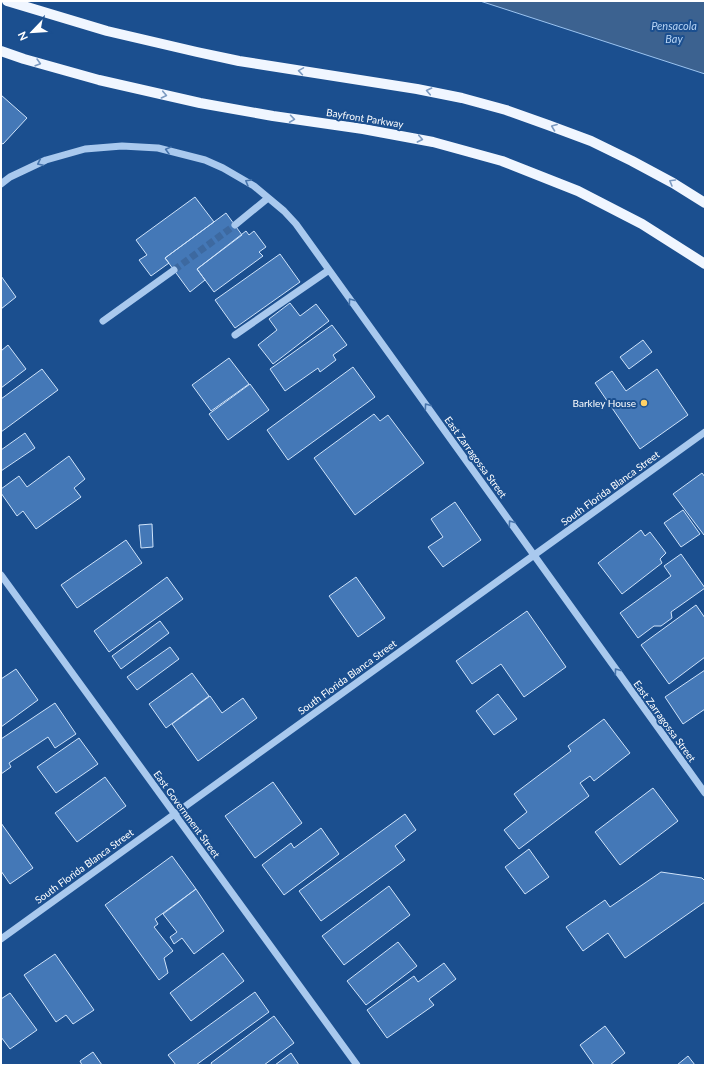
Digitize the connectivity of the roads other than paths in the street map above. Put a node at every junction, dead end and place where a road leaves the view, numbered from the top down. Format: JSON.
{"nodes":[{"id":1,"x":7,"y":1,"type":"edge"},
{"id":2,"x":1,"y":51,"type":"edge"},
{"id":3,"x":1,"y":184,"type":"edge"},
{"id":4,"x":268,"y":198,"type":"junction"},
{"id":5,"x":705,"y":203,"type":"edge"},
{"id":6,"x":234,"y":225,"type":"tunnel mouth"},
{"id":7,"x":705,"y":264,"type":"edge"},
{"id":8,"x":174,"y":270,"type":"tunnel mouth"},
{"id":9,"x":329,"y":270,"type":"junction"},
{"id":10,"x":103,"y":321,"type":"dead end"},
{"id":11,"x":235,"y":335,"type":"dead end"},
{"id":12,"x":705,"y":432,"type":"edge"},
{"id":13,"x":534,"y":554,"type":"junction"},
{"id":14,"x":1,"y":575,"type":"edge"},
{"id":15,"x":705,"y":793,"type":"edge"},
{"id":16,"x":174,"y":814,"type":"junction"},
{"id":17,"x":1,"y":939,"type":"edge"},
{"id":18,"x":357,"y":1065,"type":"edge"}],
"edges":[{"from":5,"to":1,"type":"main road","one_way":true},
{"from":2,"to":7,"type":"main road","name":"Bayfront Parkway","one_way":true},
{"from":4,"to":3,"type":"street","name":"East Zarragossa Street","one_way":true},
{"from":4,"to":6,"type":"street"},
{"from":4,"to":9,"type":"street","name":"East Zarragossa Street"},
{"from":8,"to":10,"type":"street"},
{"from":9,"to":11,"type":"street"},
{"from":13,"to":9,"type":"street","name":"East Zarragossa Street","one_way":true},
{"from":12,"to":13,"type":"street","name":"South Florida Blanca Street"},
{"from":15,"to":13,"type":"street","name":"East Zarragossa Street","one_way":true},
{"from":13,"to":16,"type":"street","name":"South Florida Blanca Street"},
{"from":14,"to":16,"type":"street","name":"East Government Street"},
{"from":16,"to":17,"type":"street","name":"South Florida Blanca Street"},
{"from":16,"to":18,"type":"street","name":"East Government Street"}]}
